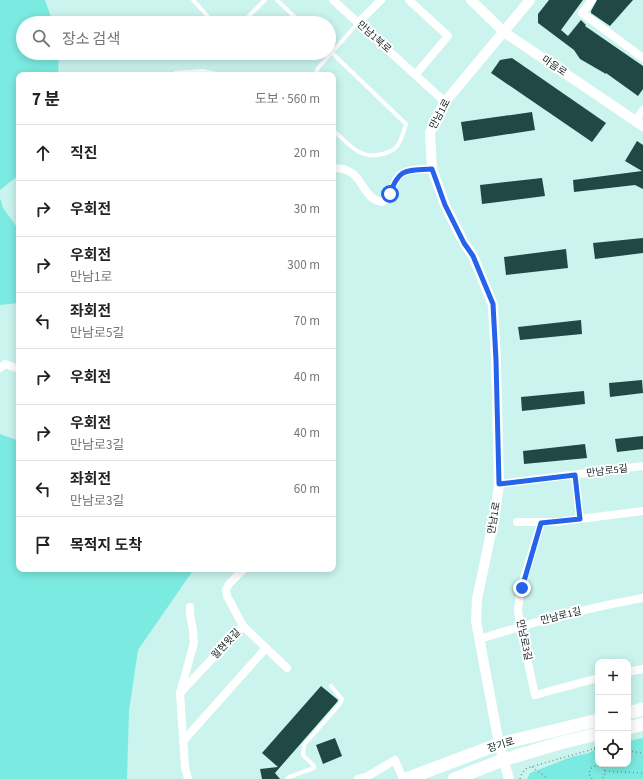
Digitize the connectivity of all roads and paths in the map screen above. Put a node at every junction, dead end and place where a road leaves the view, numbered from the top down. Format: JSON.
{"nodes":[{"id":1,"x":193,"y":0,"type":"edge"},
{"id":2,"x":265,"y":0,"type":"edge"},
{"id":3,"x":277,"y":0,"type":"edge"},
{"id":4,"x":333,"y":0,"type":"edge"},
{"id":5,"x":381,"y":0,"type":"edge"},
{"id":6,"x":409,"y":0,"type":"edge"},
{"id":7,"x":471,"y":0,"type":"edge"},
{"id":8,"x":530,"y":0,"type":"edge"},
{"id":9,"x":592,"y":0,"type":"edge"},
{"id":10,"x":207,"y":16,"type":"edge"},
{"id":11,"x":249,"y":16,"type":"edge"},
{"id":12,"x":294,"y":16,"type":"edge"},
{"id":13,"x":358,"y":23,"type":"junction"},
{"id":14,"x":504,"y":32,"type":"junction"},
{"id":15,"x":336,"y":45,"type":"edge"},
{"id":16,"x":336,"y":57,"type":"edge"},
{"id":17,"x":643,"y":58,"type":"edge"},
{"id":18,"x":324,"y":60,"type":"edge"},
{"id":19,"x":189,"y":72,"type":"edge"},
{"id":20,"x":208,"y":72,"type":"edge"},
{"id":21,"x":316,"y":72,"type":"edge"},
{"id":22,"x":416,"y":74,"type":"junction"},
{"id":23,"x":445,"y":102,"type":"junction"},
{"id":24,"x":643,"y":110,"type":"edge"},
{"id":25,"x":639,"y":124,"type":"edge"},
{"id":26,"x":336,"y":133,"type":"edge"},
{"id":27,"x":336,"y":168,"type":"edge"},
{"id":28,"x":432,"y":169,"type":"junction"},
{"id":29,"x":3,"y":366,"type":"edge"},
{"id":30,"x":16,"y":368,"type":"edge"},
{"id":31,"x":16,"y":374,"type":"edge"},
{"id":32,"x":643,"y":466,"type":"edge"},
{"id":33,"x":575,"y":475,"type":"junction"},
{"id":34,"x":499,"y":484,"type":"junction"},
{"id":35,"x":643,"y":511,"type":"edge"},
{"id":36,"x":580,"y":519,"type":"junction"},
{"id":37,"x":517,"y":522,"type":"dead end"},
{"id":38,"x":541,"y":523,"type":"junction"},
{"id":39,"x":241,"y":572,"type":"edge"},
{"id":40,"x":643,"y":598,"type":"edge"},
{"id":41,"x":190,"y":607,"type":"dead end"},
{"id":42,"x":243,"y":626,"type":"junction"},
{"id":43,"x":520,"y":626,"type":"junction"},
{"id":44,"x":480,"y":639,"type":"junction"},
{"id":45,"x":266,"y":648,"type":"junction"},
{"id":46,"x":287,"y":668,"type":"dead end"},
{"id":47,"x":643,"y":669,"type":"edge"},
{"id":48,"x":631,"y":671,"type":"edge"},
{"id":49,"x":595,"y":679,"type":"edge"},
{"id":50,"x":331,"y":686,"type":"dead end"},
{"id":51,"x":180,"y":693,"type":"junction"},
{"id":52,"x":643,"y":709,"type":"edge"},
{"id":53,"x":631,"y":712,"type":"edge"},
{"id":54,"x":595,"y":721,"type":"edge"},
{"id":55,"x":643,"y":724,"type":"edge"},
{"id":56,"x":631,"y":727,"type":"edge"},
{"id":57,"x":595,"y":735,"type":"edge"},
{"id":58,"x":184,"y":740,"type":"junction"},
{"id":59,"x":499,"y":744,"type":"junction"},
{"id":60,"x":595,"y":748,"type":"edge"},
{"id":61,"x":592,"y":749,"type":"joint"},
{"id":62,"x":631,"y":751,"type":"edge"},
{"id":63,"x":643,"y":753,"type":"edge"},
{"id":64,"x":503,"y":760,"type":"junction"},
{"id":65,"x":531,"y":767,"type":"junction"},
{"id":66,"x":605,"y":771,"type":"junction"},
{"id":67,"x":643,"y":773,"type":"edge"},
{"id":68,"x":403,"y":774,"type":"edge"},
{"id":69,"x":188,"y":779,"type":"edge"},
{"id":70,"x":287,"y":779,"type":"edge"},
{"id":71,"x":358,"y":779,"type":"edge"},
{"id":72,"x":403,"y":779,"type":"edge"},
{"id":73,"x":454,"y":779,"type":"edge"},
{"id":74,"x":509,"y":779,"type":"edge"},
{"id":75,"x":520,"y":779,"type":"edge"},
{"id":76,"x":548,"y":779,"type":"edge"},
{"id":77,"x":592,"y":779,"type":"edge"},
{"id":78,"x":602,"y":779,"type":"edge"}],
"edges":[{"from":1,"to":10,"type":"lane"},
{"from":2,"to":11,"type":"lane"},
{"from":3,"to":12,"type":"lane"},
{"from":4,"to":13,"type":"street","name":"만남1북로"},
{"from":5,"to":13,"type":"street"},
{"from":6,"to":22,"type":"street"},
{"from":7,"to":14,"type":"street","name":"마음로"},
{"from":8,"to":14,"type":"street","name":"만남1로"},
{"from":9,"to":17,"type":"street"},
{"from":13,"to":15,"type":"lane"},
{"from":13,"to":22,"type":"street","name":"만남1북로"},
{"from":14,"to":23,"type":"street","name":"만남1로"},
{"from":14,"to":25,"type":"street","name":"마음로"},
{"from":16,"to":26,"type":"lane"},
{"from":18,"to":21,"type":"lane"},
{"from":19,"to":20,"type":"lane"},
{"from":22,"to":23,"type":"street","name":"만남1북로"},
{"from":23,"to":28,"type":"street","name":"만남1로"},
{"from":24,"to":25,"type":"street"},
{"from":27,"to":28,"type":"street"},
{"from":28,"to":34,"type":"street","name":"만남1로"},
{"from":29,"to":30,"type":"street"},
{"from":29,"to":31,"type":"street"},
{"from":32,"to":33,"type":"street","name":"만남로5길"},
{"from":33,"to":34,"type":"street","name":"만남로5길"},
{"from":33,"to":36,"type":"street"},
{"from":34,"to":44,"type":"street","name":"만남1로"},
{"from":35,"to":36,"type":"street"},
{"from":36,"to":38,"type":"street"},
{"from":37,"to":38,"type":"street"},
{"from":38,"to":43,"type":"street","name":"만남로3길"},
{"from":39,"to":42,"type":"street","name":"월현윗길"},
{"from":40,"to":43,"type":"street","name":"만남로1길"},
{"from":41,"to":51,"type":"street"},
{"from":42,"to":45,"type":"street"},
{"from":42,"to":51,"type":"street","name":"월현윗길"},
{"from":43,"to":44,"type":"street","name":"만남로1길"},
{"from":43,"to":49,"type":"street","name":"만남로3길"},
{"from":44,"to":59,"type":"street","name":"만남1로"},
{"from":45,"to":46,"type":"street"},
{"from":45,"to":58,"type":"street"},
{"from":47,"to":48,"type":"street"},
{"from":50,"to":70,"type":"lane"},
{"from":51,"to":58,"type":"street"},
{"from":52,"to":53,"type":"main road"},
{"from":54,"to":59,"type":"main road","name":"장기로"},
{"from":55,"to":56,"type":"main road"},
{"from":57,"to":64,"type":"main road","name":"장기로"},
{"from":58,"to":69,"type":"street"},
{"from":59,"to":64,"type":"street","name":"만남1로"},
{"from":59,"to":68,"type":"main road","name":"장기로"},
{"from":60,"to":61,"type":"path"},
{"from":61,"to":65,"type":"path"},
{"from":62,"to":63,"type":"path"},
{"from":64,"to":73,"type":"main road","name":"장기로"},
{"from":64,"to":74,"type":"street","name":"만남1로"},
{"from":65,"to":75,"type":"path"},
{"from":65,"to":76,"type":"path"},
{"from":66,"to":67,"type":"path"},
{"from":66,"to":77,"type":"path"},
{"from":66,"to":78,"type":"path"},
{"from":68,"to":71,"type":"street"},
{"from":68,"to":72,"type":"street"}]}
